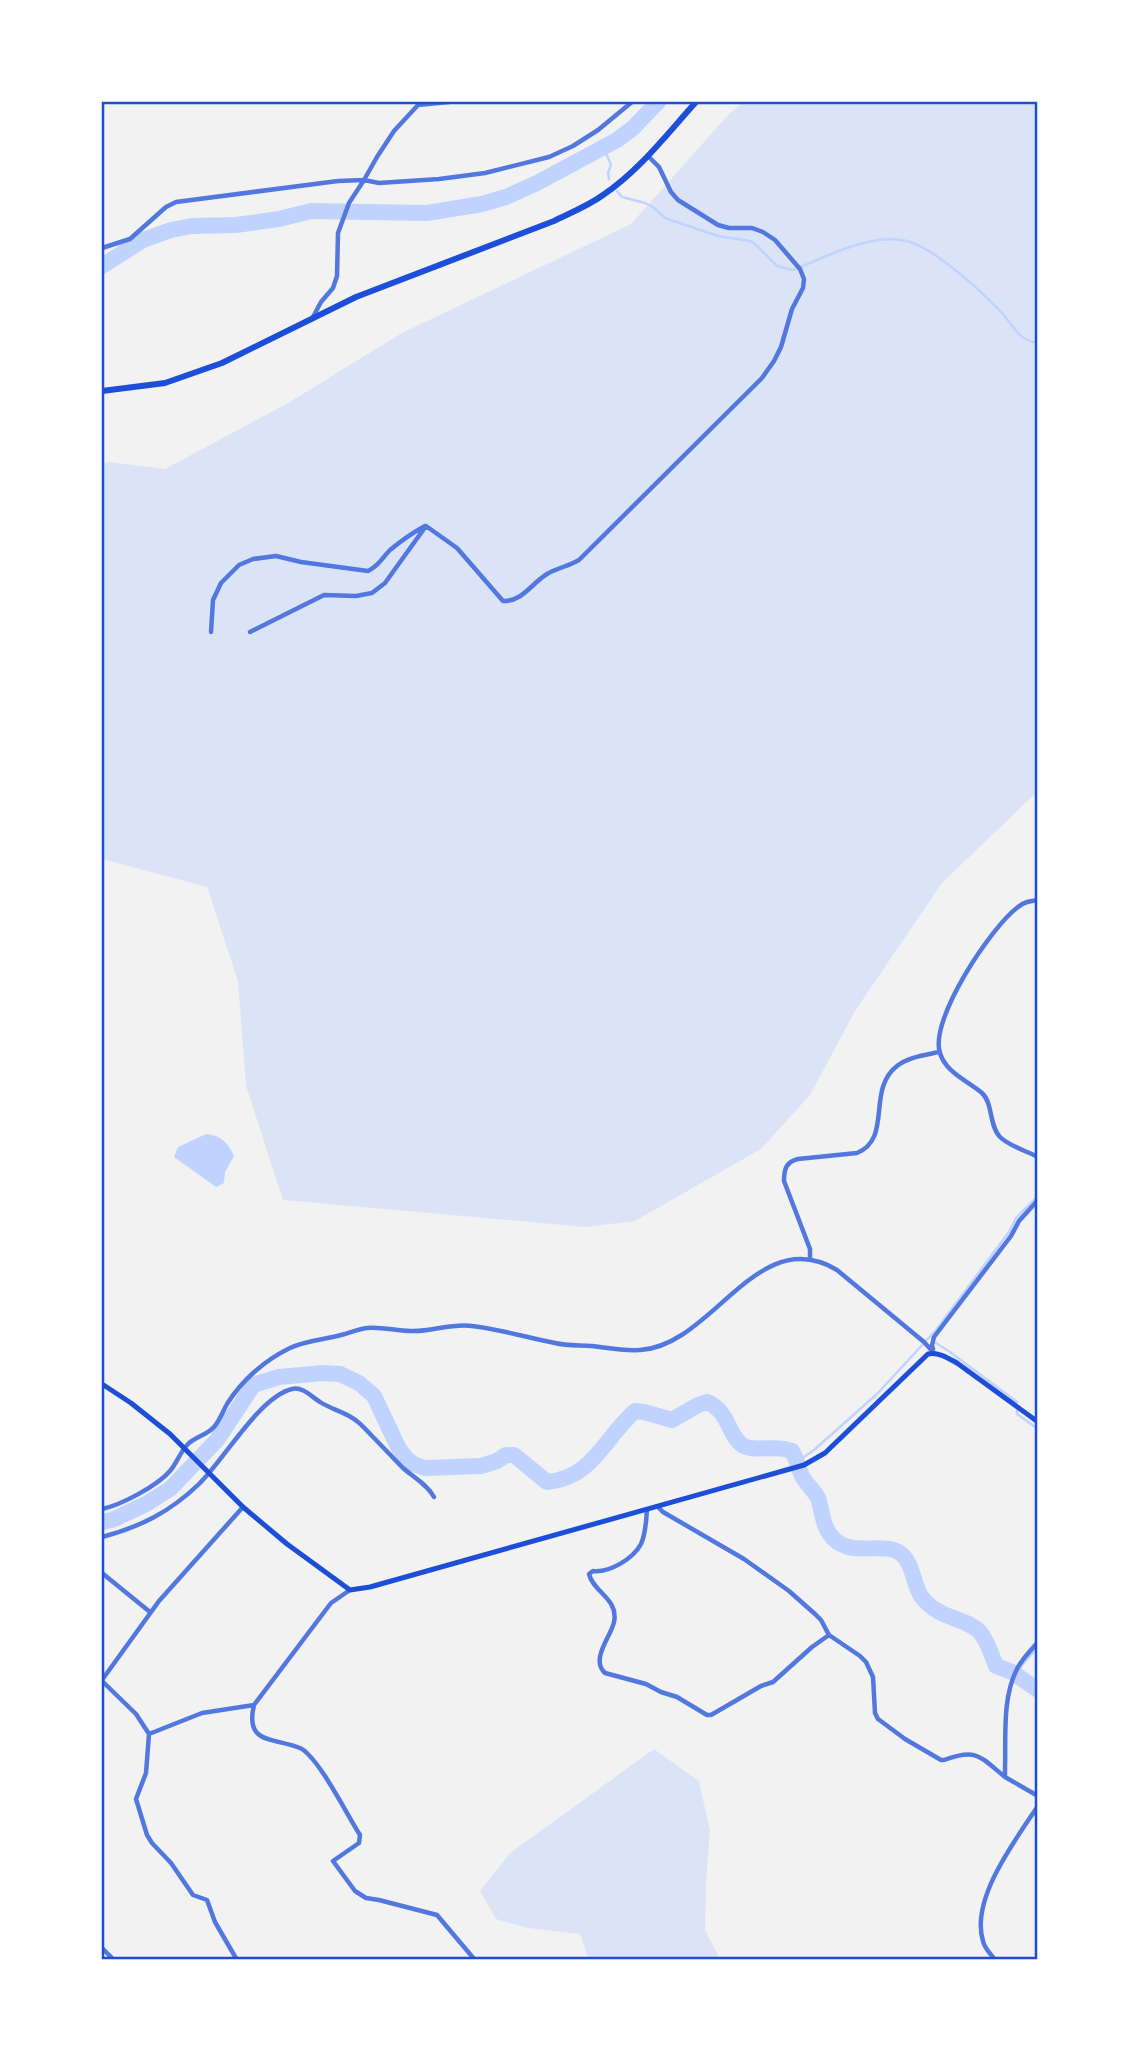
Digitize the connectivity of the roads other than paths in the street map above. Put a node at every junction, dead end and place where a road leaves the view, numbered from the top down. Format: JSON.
{"nodes":[{"id":1,"x":449,"y":102,"type":"edge"},
{"id":2,"x":632,"y":102,"type":"edge"},
{"id":3,"x":696,"y":102,"type":"edge"},
{"id":4,"x":647,"y":156,"type":"junction"},
{"id":5,"x":364,"y":180,"type":"junction"},
{"id":6,"x":102,"y":248,"type":"edge"},
{"id":7,"x":312,"y":319,"type":"junction"},
{"id":8,"x":102,"y":391,"type":"edge"},
{"id":9,"x":426,"y":526,"type":"junction"},
{"id":10,"x":211,"y":632,"type":"dead end"},
{"id":11,"x":250,"y":632,"type":"dead end"},
{"id":12,"x":1038,"y":900,"type":"edge"},
{"id":13,"x":939,"y":1052,"type":"junction"},
{"id":14,"x":1038,"y":1157,"type":"edge"},
{"id":15,"x":1038,"y":1200,"type":"edge"},
{"id":16,"x":810,"y":1259,"type":"junction"},
{"id":17,"x":934,"y":1353,"type":"junction"},
{"id":18,"x":102,"y":1384,"type":"edge"},
{"id":19,"x":1038,"y":1422,"type":"edge"},
{"id":20,"x":184,"y":1448,"type":"junction"},
{"id":21,"x":206,"y":1472,"type":"junction"},
{"id":22,"x":434,"y":1497,"type":"dead end"},
{"id":23,"x":243,"y":1507,"type":"junction"},
{"id":24,"x":659,"y":1507,"type":"junction"},
{"id":25,"x":102,"y":1509,"type":"edge"},
{"id":26,"x":647,"y":1510,"type":"junction"},
{"id":27,"x":102,"y":1536,"type":"edge"},
{"id":28,"x":102,"y":1573,"type":"edge"},
{"id":29,"x":350,"y":1590,"type":"junction"},
{"id":30,"x":150,"y":1612,"type":"junction"},
{"id":31,"x":829,"y":1635,"type":"junction"},
{"id":32,"x":1038,"y":1642,"type":"edge"},
{"id":33,"x":102,"y":1680,"type":"edge"},
{"id":34,"x":254,"y":1705,"type":"junction"},
{"id":35,"x":149,"y":1734,"type":"junction"},
{"id":36,"x":1005,"y":1777,"type":"junction"},
{"id":37,"x":1038,"y":1796,"type":"edge"},
{"id":38,"x":1038,"y":1805,"type":"edge"},
{"id":39,"x":102,"y":1948,"type":"edge"},
{"id":40,"x":114,"y":1959,"type":"edge"},
{"id":41,"x":237,"y":1959,"type":"edge"},
{"id":42,"x":475,"y":1959,"type":"edge"},
{"id":43,"x":995,"y":1959,"type":"edge"}],
"edges":[{"from":1,"to":5,"type":"street"},
{"from":2,"to":5,"type":"street"},
{"from":3,"to":4,"type":"main road"},
{"from":4,"to":7,"type":"main road"},
{"from":4,"to":9,"type":"street"},
{"from":5,"to":6,"type":"street"},
{"from":5,"to":7,"type":"street"},
{"from":7,"to":8,"type":"main road"},
{"from":9,"to":10,"type":"street"},
{"from":9,"to":11,"type":"street"},
{"from":12,"to":13,"type":"street"},
{"from":13,"to":14,"type":"street"},
{"from":13,"to":16,"type":"street"},
{"from":15,"to":17,"type":"street"},
{"from":16,"to":17,"type":"street"},
{"from":16,"to":20,"type":"street"},
{"from":17,"to":19,"type":"main road"},
{"from":17,"to":24,"type":"main road"},
{"from":18,"to":20,"type":"main road"},
{"from":20,"to":21,"type":"main road"},
{"from":20,"to":25,"type":"street"},
{"from":21,"to":22,"type":"street"},
{"from":21,"to":23,"type":"main road"},
{"from":21,"to":27,"type":"street"},
{"from":23,"to":29,"type":"main road"},
{"from":23,"to":30,"type":"street"},
{"from":24,"to":26,"type":"main road"},
{"from":24,"to":31,"type":"street"},
{"from":26,"to":29,"type":"main road"},
{"from":26,"to":31,"type":"street"},
{"from":28,"to":30,"type":"street"},
{"from":29,"to":34,"type":"street"},
{"from":30,"to":33,"type":"street"},
{"from":31,"to":36,"type":"street"},
{"from":32,"to":36,"type":"street"},
{"from":33,"to":35,"type":"street"},
{"from":34,"to":35,"type":"street"},
{"from":34,"to":42,"type":"street"},
{"from":35,"to":41,"type":"street"},
{"from":36,"to":37,"type":"street"},
{"from":38,"to":43,"type":"street"},
{"from":39,"to":40,"type":"street"}]}
